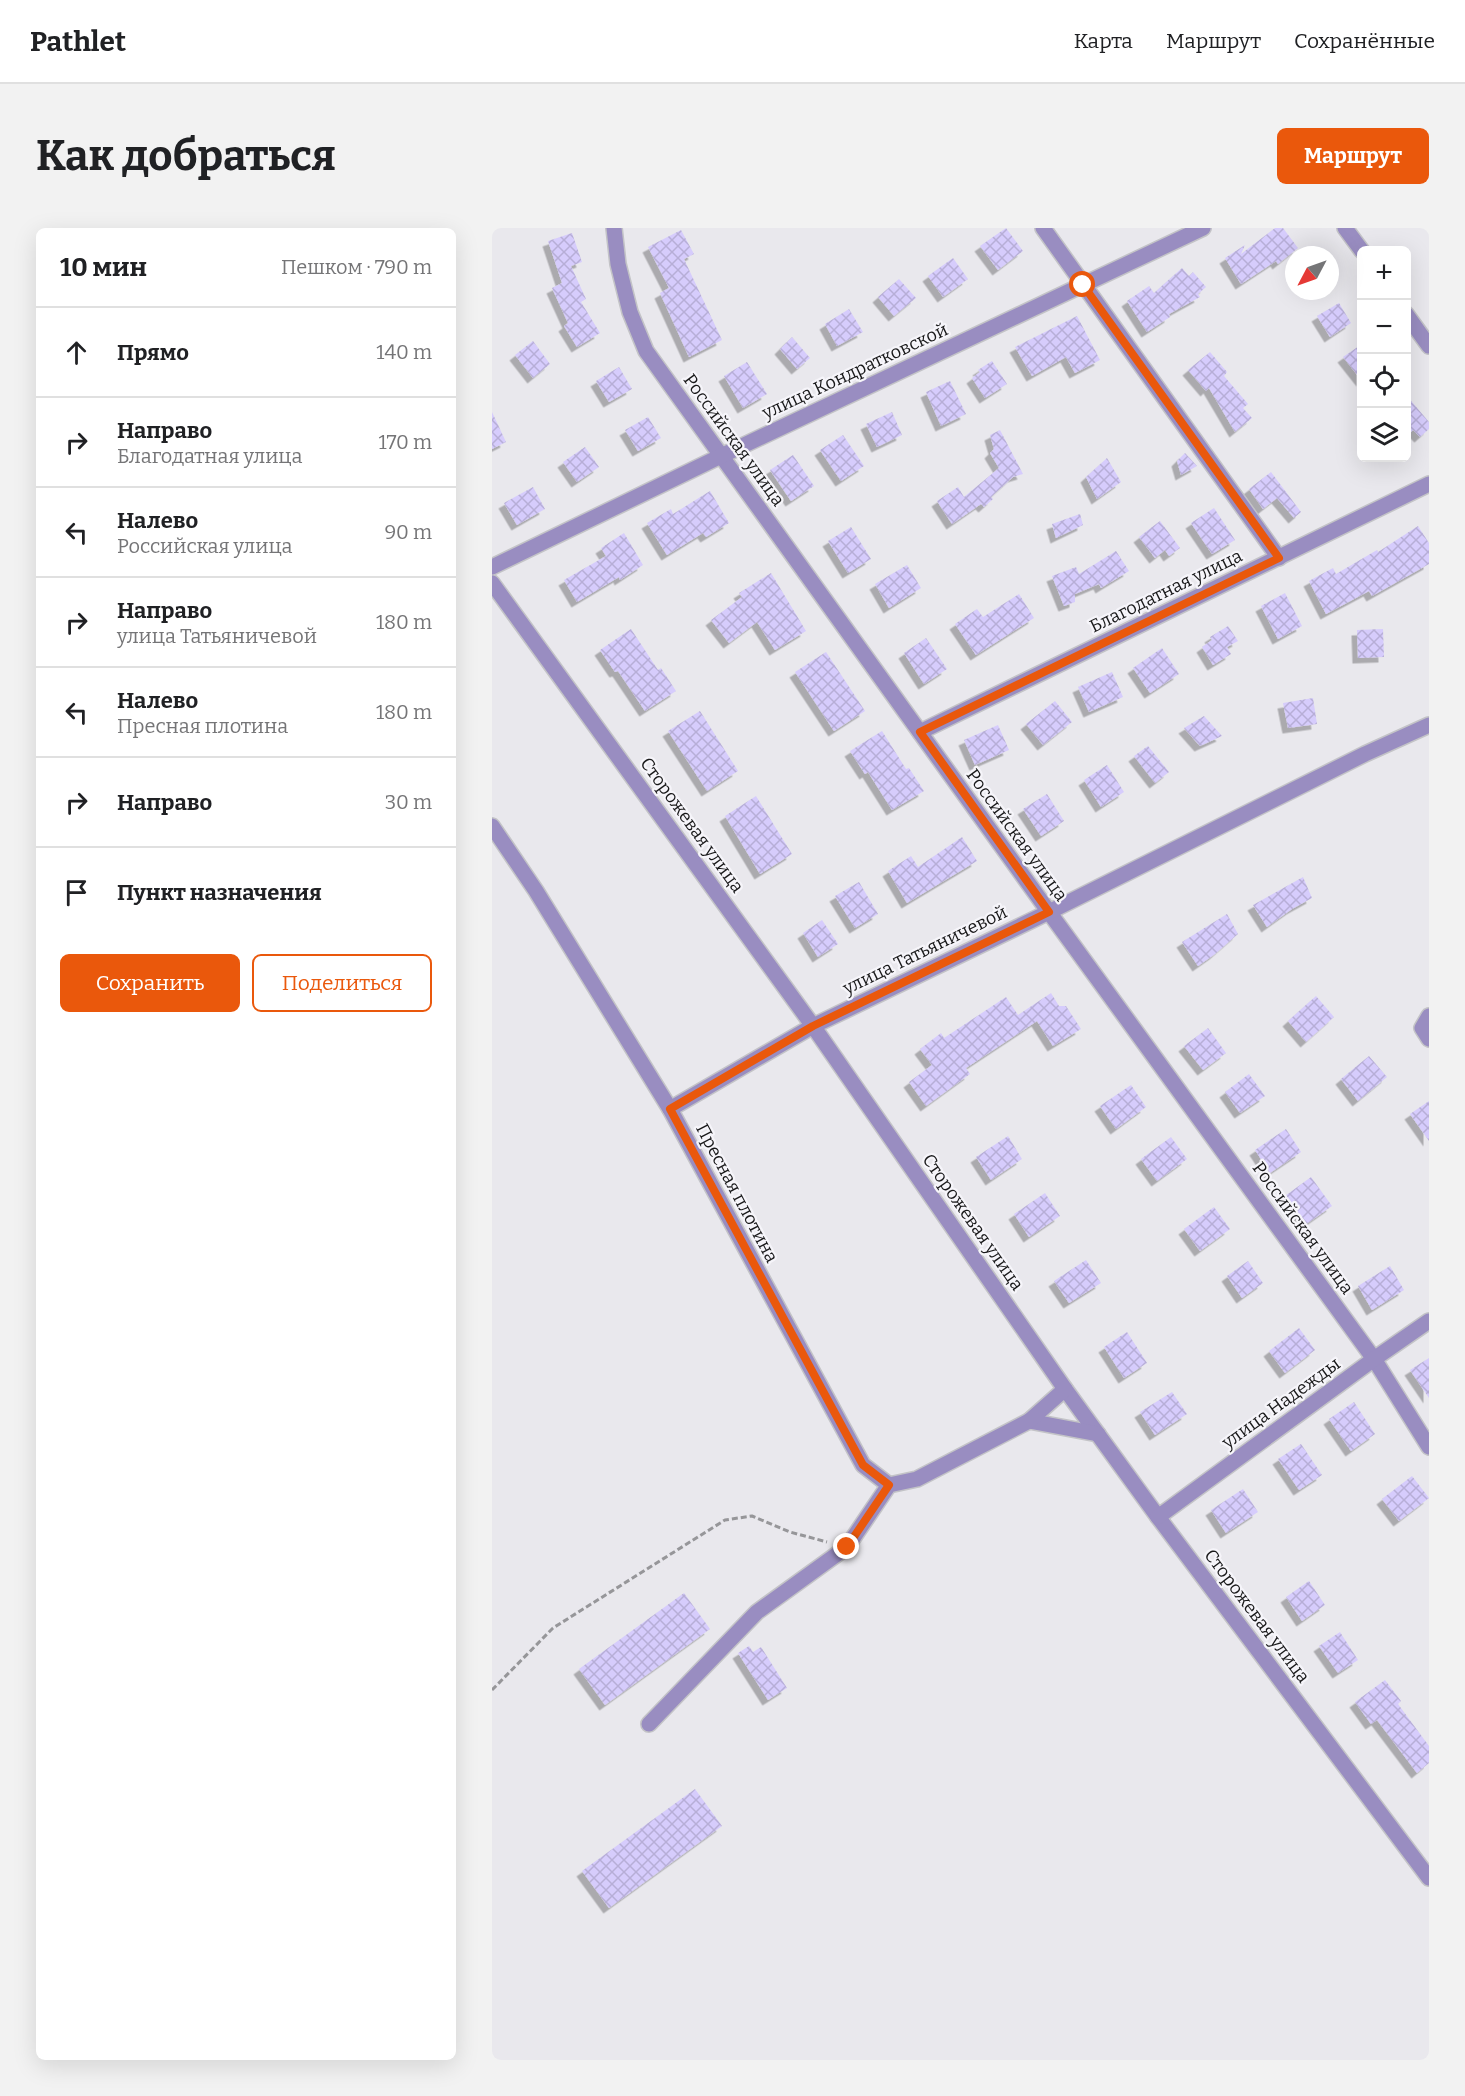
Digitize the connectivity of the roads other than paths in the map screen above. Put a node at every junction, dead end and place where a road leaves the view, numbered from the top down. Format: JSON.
{"nodes":[{"id":1,"x":614,"y":228,"type":"edge"},
{"id":2,"x":1043,"y":228,"type":"edge"},
{"id":3,"x":1203,"y":228,"type":"edge"},
{"id":4,"x":1345,"y":228,"type":"edge"},
{"id":5,"x":1358,"y":246,"type":"edge"},
{"id":6,"x":1083,"y":285,"type":"junction"},
{"id":7,"x":1411,"y":320,"type":"edge"},
{"id":8,"x":1429,"y":346,"type":"edge"},
{"id":9,"x":721,"y":456,"type":"junction"},
{"id":10,"x":1429,"y":484,"type":"edge"},
{"id":11,"x":1279,"y":558,"type":"junction"},
{"id":12,"x":492,"y":567,"type":"edge"},
{"id":13,"x":492,"y":583,"type":"edge"},
{"id":14,"x":1429,"y":725,"type":"edge"},
{"id":15,"x":920,"y":732,"type":"junction"},
{"id":16,"x":492,"y":826,"type":"edge"},
{"id":17,"x":1049,"y":912,"type":"junction"},
{"id":18,"x":1429,"y":1016,"type":"edge"},
{"id":19,"x":813,"y":1026,"type":"junction"},
{"id":20,"x":1429,"y":1039,"type":"edge"},
{"id":21,"x":670,"y":1109,"type":"junction"},
{"id":22,"x":1429,"y":1322,"type":"edge"},
{"id":23,"x":1374,"y":1359,"type":"junction"},
{"id":24,"x":1065,"y":1389,"type":"junction"},
{"id":25,"x":1029,"y":1421,"type":"junction"},
{"id":26,"x":1098,"y":1434,"type":"junction"},
{"id":27,"x":1429,"y":1447,"type":"edge"},
{"id":28,"x":889,"y":1485,"type":"junction"},
{"id":29,"x":1158,"y":1517,"type":"junction"},
{"id":30,"x":650,"y":1724,"type":"dead end"},
{"id":31,"x":1429,"y":1878,"type":"edge"}],
"edges":[{"from":1,"to":9,"type":"street","name":"Российская улица"},
{"from":2,"to":6,"type":"street"},
{"from":3,"to":6,"type":"street","name":"улица Кондратковской"},
{"from":4,"to":5,"type":"street"},
{"from":6,"to":9,"type":"street","name":"улица Кондратковской"},
{"from":6,"to":11,"type":"street"},
{"from":7,"to":8,"type":"street"},
{"from":9,"to":12,"type":"street","name":"улица Кондратковской"},
{"from":9,"to":15,"type":"street","name":"Российская улица"},
{"from":10,"to":11,"type":"street","name":"Благодатная улица"},
{"from":11,"to":15,"type":"street","name":"Благодатная улица"},
{"from":13,"to":19,"type":"street","name":"Сторожевая улица"},
{"from":14,"to":17,"type":"street","name":"улица Татьяничевой"},
{"from":15,"to":17,"type":"street","name":"Российская улица"},
{"from":16,"to":21,"type":"street","name":"Пресная плотина"},
{"from":17,"to":19,"type":"street","name":"улица Татьяничевой"},
{"from":17,"to":23,"type":"street","name":"Российская улица"},
{"from":18,"to":20,"type":"street"},
{"from":19,"to":21,"type":"street","name":"улица Татьяничевой"},
{"from":19,"to":24,"type":"street","name":"Сторожевая улица"},
{"from":21,"to":28,"type":"street","name":"Пресная плотина"},
{"from":22,"to":23,"type":"street","name":"улица Надежды"},
{"from":23,"to":27,"type":"street","name":"Российская улица"},
{"from":23,"to":29,"type":"street","name":"улица Надежды"},
{"from":24,"to":25,"type":"street"},
{"from":24,"to":26,"type":"street","name":"Сторожевая улица"},
{"from":25,"to":26,"type":"street"},
{"from":25,"to":28,"type":"street"},
{"from":26,"to":29,"type":"street","name":"Сторожевая улица"},
{"from":28,"to":30,"type":"street"},
{"from":29,"to":31,"type":"street","name":"Сторожевая улица"}]}
